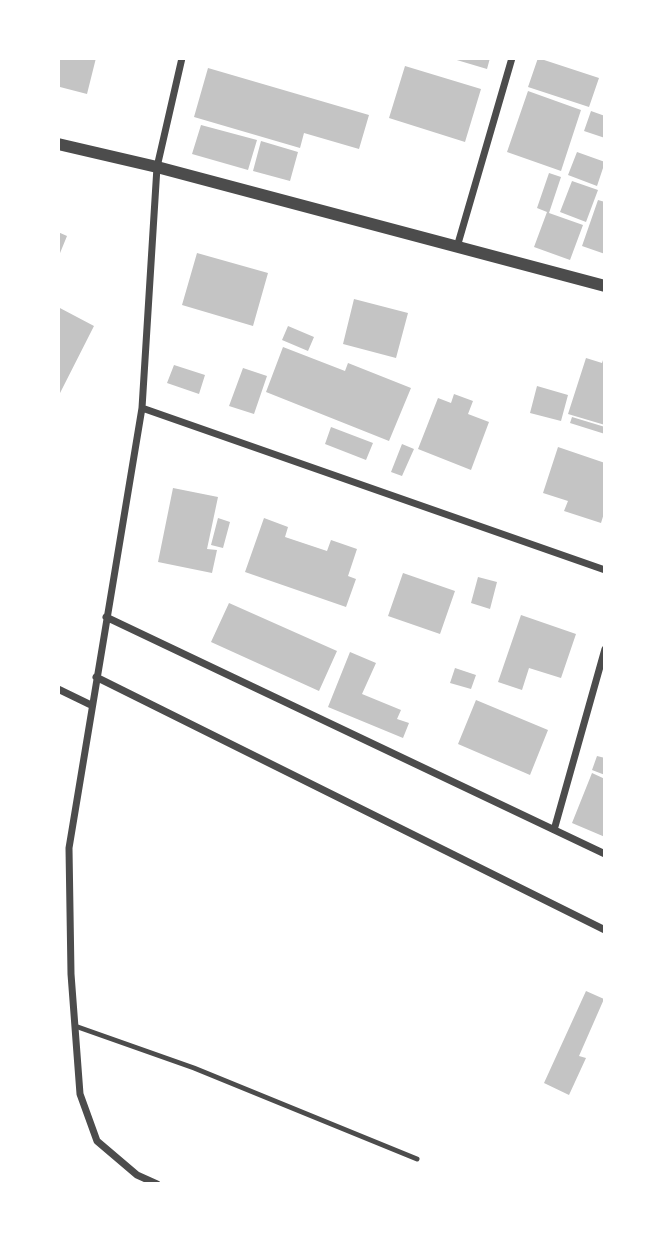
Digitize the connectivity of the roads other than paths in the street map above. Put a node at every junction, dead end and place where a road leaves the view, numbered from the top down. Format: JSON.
{"nodes":[{"id":1,"x":182,"y":58,"type":"edge"},
{"id":2,"x":512,"y":58,"type":"edge"},
{"id":3,"x":58,"y":144,"type":"edge"},
{"id":4,"x":157,"y":167,"type":"junction"},
{"id":5,"x":457,"y":247,"type":"junction"},
{"id":6,"x":605,"y":286,"type":"edge"},
{"id":7,"x":142,"y":408,"type":"junction"},
{"id":8,"x":605,"y":570,"type":"edge"},
{"id":9,"x":106,"y":617,"type":"junction"},
{"id":10,"x":605,"y":649,"type":"edge"},
{"id":11,"x":96,"y":677,"type":"junction"},
{"id":12,"x":58,"y":689,"type":"edge"},
{"id":13,"x":91,"y":705,"type":"junction"},
{"id":14,"x":554,"y":830,"type":"junction"},
{"id":15,"x":605,"y":853,"type":"edge"},
{"id":16,"x":605,"y":930,"type":"edge"},
{"id":17,"x":75,"y":1026,"type":"junction"},
{"id":18,"x":417,"y":1159,"type":"dead end"},
{"id":19,"x":157,"y":1184,"type":"edge"}],
"edges":[{"from":1,"to":4,"type":"street"},
{"from":2,"to":5,"type":"street"},
{"from":3,"to":4,"type":"street"},
{"from":4,"to":5,"type":"street"},
{"from":4,"to":7,"type":"street"},
{"from":5,"to":6,"type":"street"},
{"from":7,"to":8,"type":"street"},
{"from":7,"to":9,"type":"street"},
{"from":9,"to":11,"type":"street"},
{"from":9,"to":14,"type":"street"},
{"from":10,"to":14,"type":"street"},
{"from":11,"to":13,"type":"street"},
{"from":11,"to":16,"type":"street"},
{"from":12,"to":13,"type":"street"},
{"from":13,"to":17,"type":"street"},
{"from":14,"to":15,"type":"street"},
{"from":17,"to":18,"type":"lane"},
{"from":17,"to":19,"type":"street"}]}
